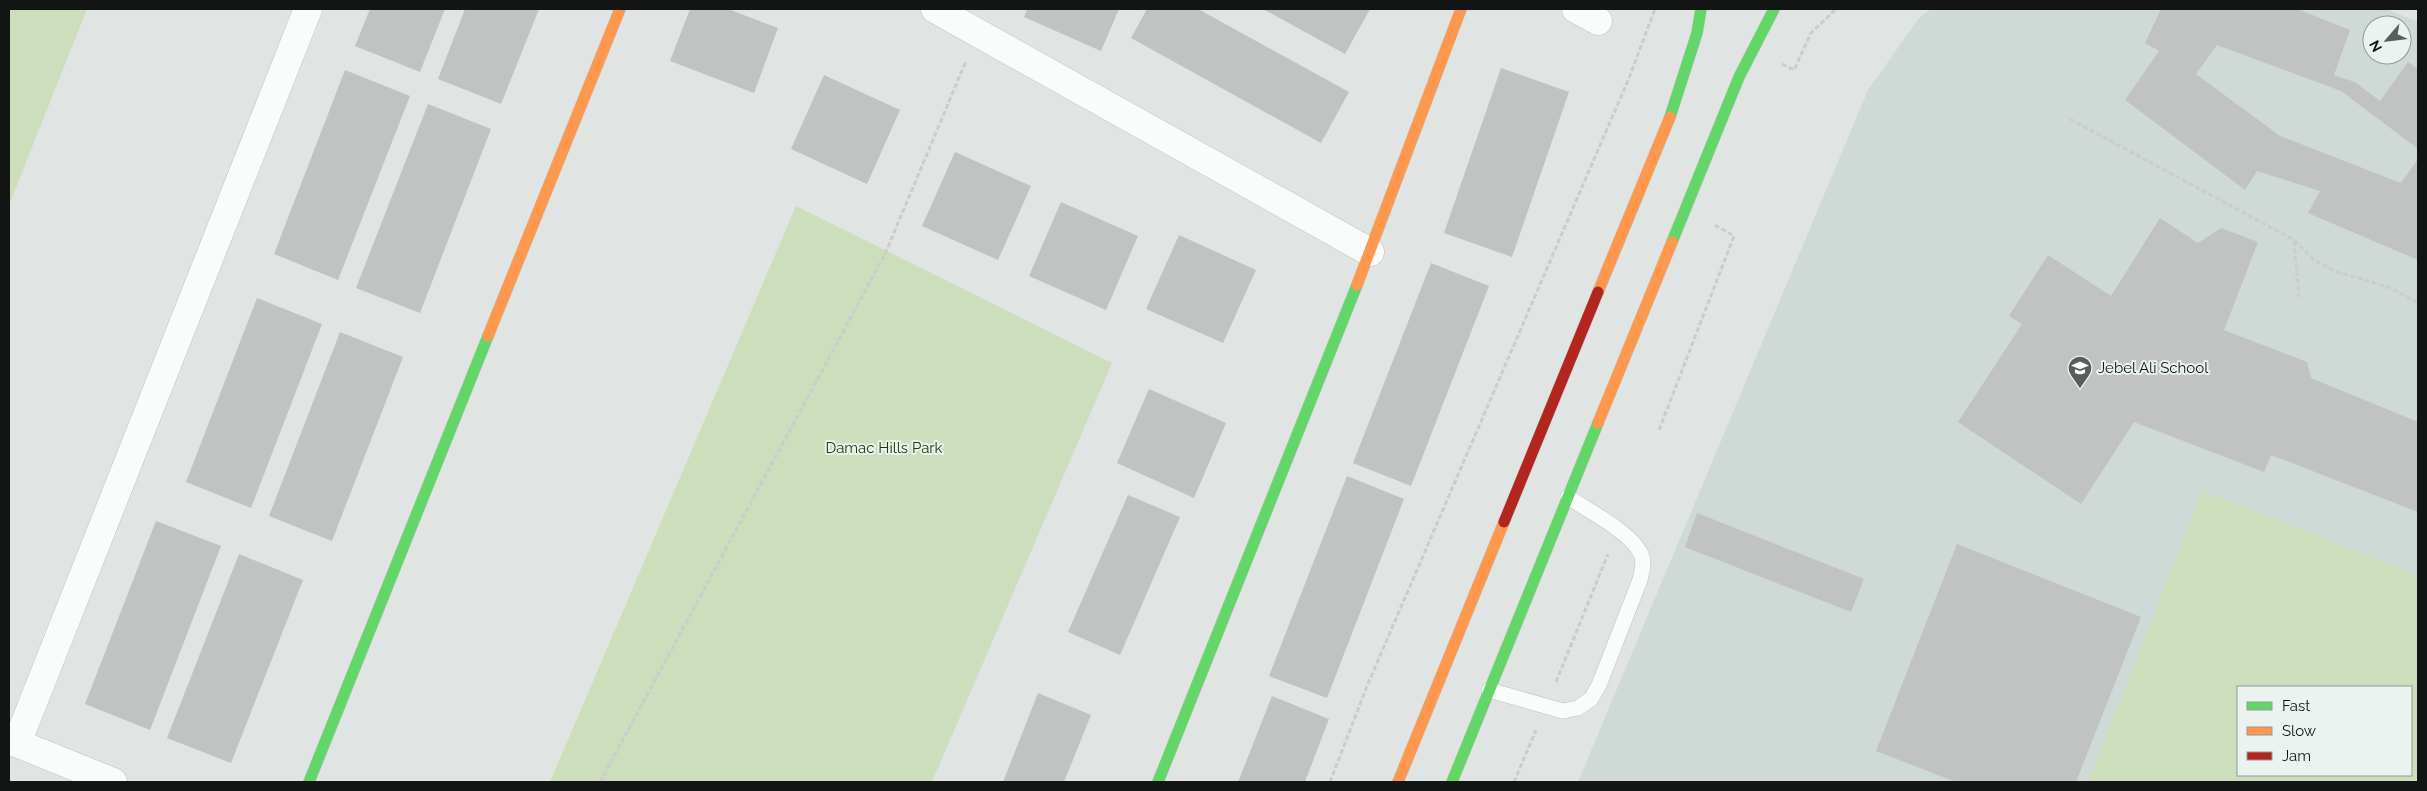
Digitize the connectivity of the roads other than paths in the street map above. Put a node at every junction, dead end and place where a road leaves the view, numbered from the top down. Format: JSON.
{"nodes":[{"id":1,"x":308,"y":9,"type":"edge"},
{"id":2,"x":620,"y":9,"type":"edge"},
{"id":3,"x":935,"y":9,"type":"edge"},
{"id":4,"x":1461,"y":9,"type":"edge"},
{"id":5,"x":1701,"y":9,"type":"edge"},
{"id":6,"x":1774,"y":9,"type":"edge"},
{"id":7,"x":1370,"y":252,"type":"junction"},
{"id":8,"x":1568,"y":497,"type":"junction"},
{"id":9,"x":1489,"y":690,"type":"junction"},
{"id":10,"x":13,"y":742,"type":"edge"},
{"id":11,"x":113,"y":782,"type":"edge"},
{"id":12,"x":310,"y":782,"type":"edge"},
{"id":13,"x":1158,"y":782,"type":"edge"},
{"id":14,"x":1398,"y":782,"type":"edge"},
{"id":15,"x":1452,"y":782,"type":"edge"}],
"edges":[{"from":1,"to":10,"type":"street"},
{"from":2,"to":12,"type":"street"},
{"from":3,"to":7,"type":"street"},
{"from":4,"to":7,"type":"street"},
{"from":5,"to":14,"type":"street"},
{"from":6,"to":8,"type":"street"},
{"from":7,"to":13,"type":"street"},
{"from":8,"to":9,"type":"street"},
{"from":8,"to":9,"type":"lane"},
{"from":9,"to":15,"type":"street"},
{"from":10,"to":11,"type":"street"}]}
